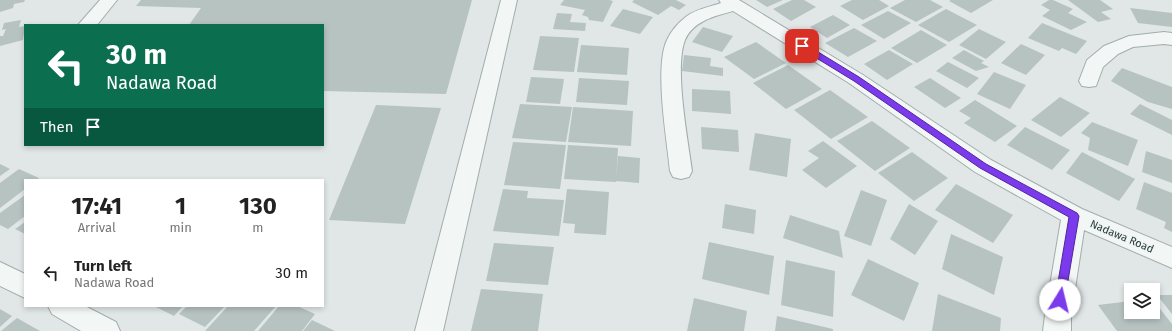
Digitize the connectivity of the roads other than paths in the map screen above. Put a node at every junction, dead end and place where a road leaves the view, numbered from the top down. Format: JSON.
{"nodes":[{"id":1,"x":109,"y":0,"type":"edge"},
{"id":2,"x":509,"y":0,"type":"edge"},
{"id":3,"x":731,"y":2,"type":"edge"},
{"id":4,"x":88,"y":24,"type":"edge"},
{"id":5,"x":1172,"y":38,"type":"edge"},
{"id":6,"x":1089,"y":81,"type":"dead end"},
{"id":7,"x":681,"y":171,"type":"dead end"},
{"id":8,"x":1074,"y":216,"type":"junction"},
{"id":9,"x":1172,"y":258,"type":"edge"},
{"id":10,"x":0,"y":273,"type":"edge"},
{"id":11,"x":24,"y":286,"type":"edge"},
{"id":12,"x":62,"y":307,"type":"edge"},
{"id":13,"x":106,"y":331,"type":"edge"},
{"id":14,"x":429,"y":331,"type":"edge"},
{"id":15,"x":1058,"y":331,"type":"edge"}],
"edges":[{"from":1,"to":4,"type":"street"},
{"from":2,"to":14,"type":"street"},
{"from":3,"to":7,"type":"street"},
{"from":3,"to":8,"type":"street","name":"Nadawa Road"},
{"from":5,"to":6,"type":"street"},
{"from":8,"to":9,"type":"street","name":"Nadawa Road"},
{"from":8,"to":15,"type":"street"},
{"from":10,"to":11,"type":"street"},
{"from":12,"to":13,"type":"street"}]}
